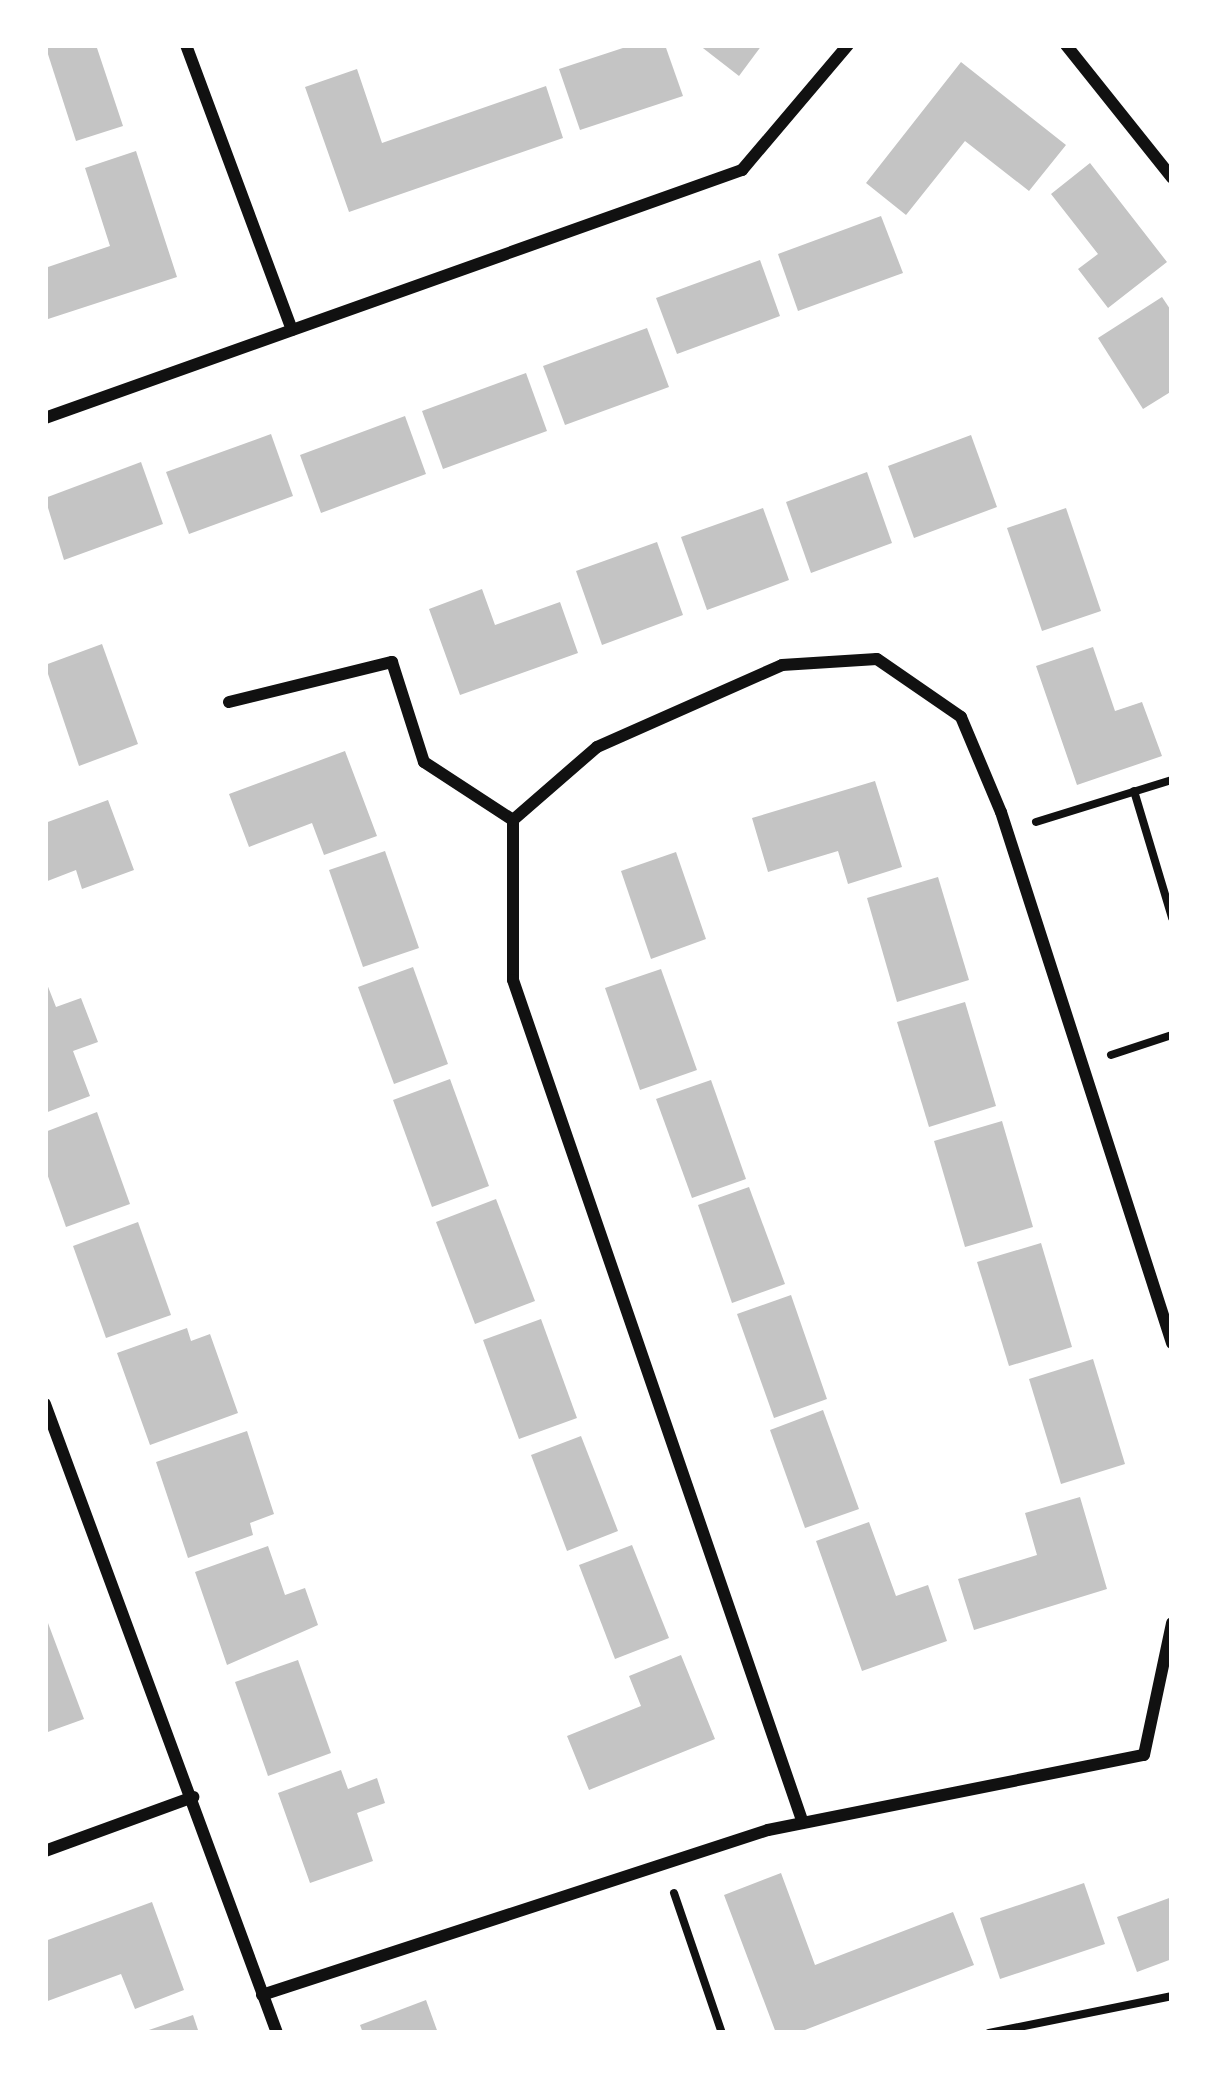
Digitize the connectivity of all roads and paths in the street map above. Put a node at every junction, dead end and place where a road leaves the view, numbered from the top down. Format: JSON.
{"nodes":[{"id":1,"x":186,"y":45,"type":"edge"},
{"id":2,"x":848,"y":45,"type":"edge"},
{"id":3,"x":1066,"y":45,"type":"edge"},
{"id":4,"x":1172,"y":178,"type":"edge"},
{"id":5,"x":292,"y":330,"type":"junction"},
{"id":6,"x":45,"y":418,"type":"edge"},
{"id":7,"x":229,"y":702,"type":"dead end"},
{"id":8,"x":1172,"y":780,"type":"edge"},
{"id":9,"x":1134,"y":791,"type":"junction"},
{"id":10,"x":513,"y":820,"type":"junction"},
{"id":11,"x":1007,"y":831,"type":"junction"},
{"id":12,"x":1172,"y":918,"type":"edge"},
{"id":13,"x":1172,"y":1035,"type":"edge"},
{"id":14,"x":1082,"y":1065,"type":"junction"},
{"id":15,"x":1172,"y":1342,"type":"edge"},
{"id":16,"x":45,"y":1404,"type":"edge"},
{"id":17,"x":1172,"y":1624,"type":"edge"},
{"id":18,"x":193,"y":1797,"type":"junction"},
{"id":19,"x":803,"y":1822,"type":"junction"},
{"id":20,"x":45,"y":1851,"type":"edge"},
{"id":21,"x":664,"y":1864,"type":"junction"},
{"id":22,"x":262,"y":1995,"type":"junction"},
{"id":23,"x":1172,"y":1996,"type":"edge"},
{"id":24,"x":277,"y":2033,"type":"edge"},
{"id":25,"x":722,"y":2033,"type":"edge"},
{"id":26,"x":989,"y":2033,"type":"edge"}],
"edges":[{"from":1,"to":5,"type":"street"},
{"from":2,"to":5,"type":"street"},
{"from":3,"to":4,"type":"street"},
{"from":5,"to":6,"type":"street"},
{"from":7,"to":10,"type":"street"},
{"from":8,"to":9,"type":"path"},
{"from":9,"to":11,"type":"path"},
{"from":9,"to":12,"type":"path"},
{"from":10,"to":11,"type":"street"},
{"from":10,"to":19,"type":"street"},
{"from":11,"to":14,"type":"street"},
{"from":13,"to":14,"type":"path"},
{"from":14,"to":15,"type":"street"},
{"from":16,"to":18,"type":"street"},
{"from":17,"to":19,"type":"street"},
{"from":18,"to":20,"type":"street"},
{"from":18,"to":22,"type":"street"},
{"from":19,"to":21,"type":"street"},
{"from":21,"to":22,"type":"street"},
{"from":21,"to":25,"type":"path"},
{"from":22,"to":24,"type":"street"},
{"from":23,"to":26,"type":"path"}]}
